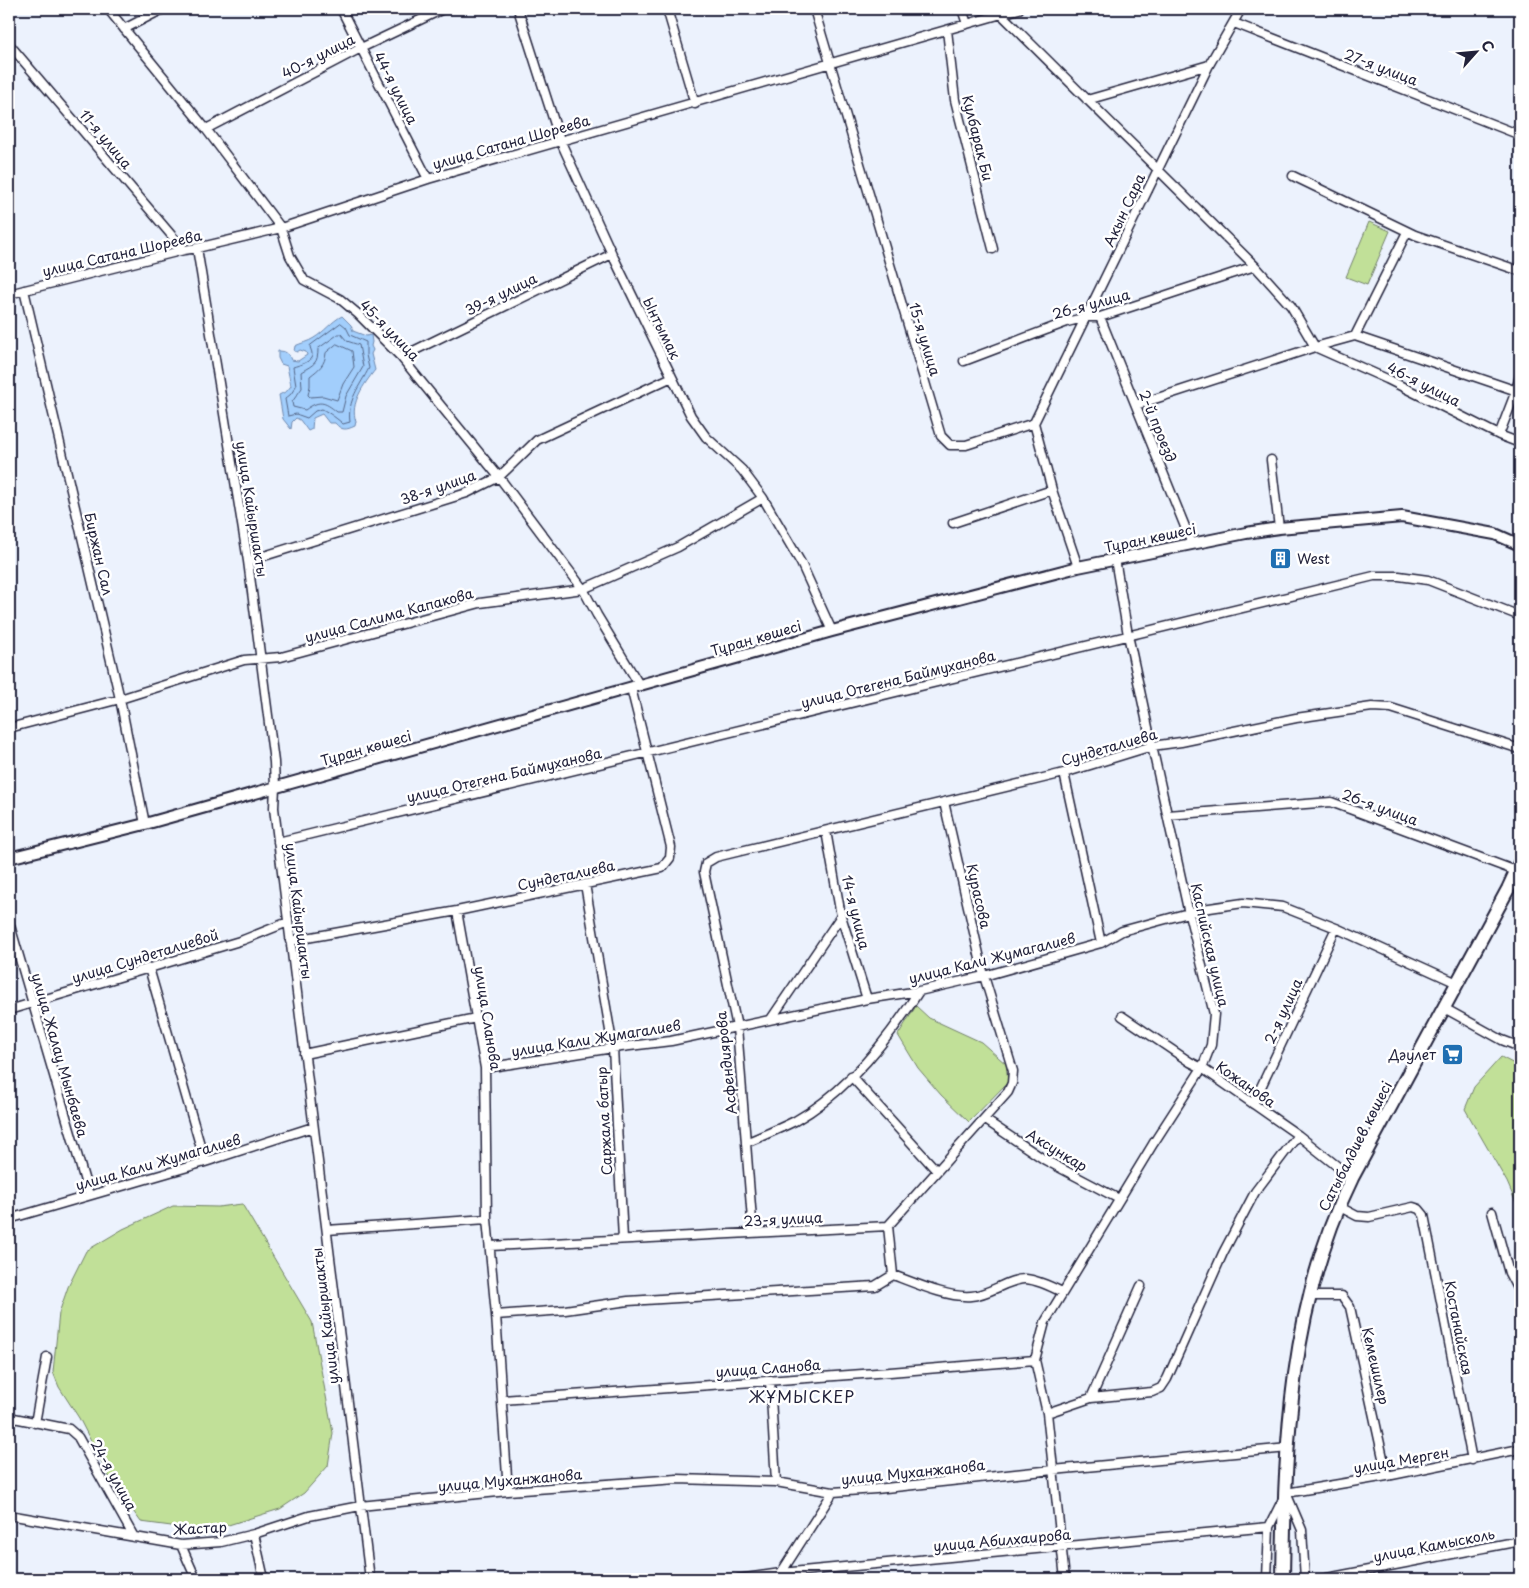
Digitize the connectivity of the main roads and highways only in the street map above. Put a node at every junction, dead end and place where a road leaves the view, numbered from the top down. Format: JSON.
{"nodes":[{"id":1,"x":1518,"y":867,"type":"edge"},
{"id":2,"x":1284,"y":1579,"type":"edge"}],
"edges":[{"from":1,"to":2,"type":"main road","name":"Сатыбалдиев көшесі"}]}
